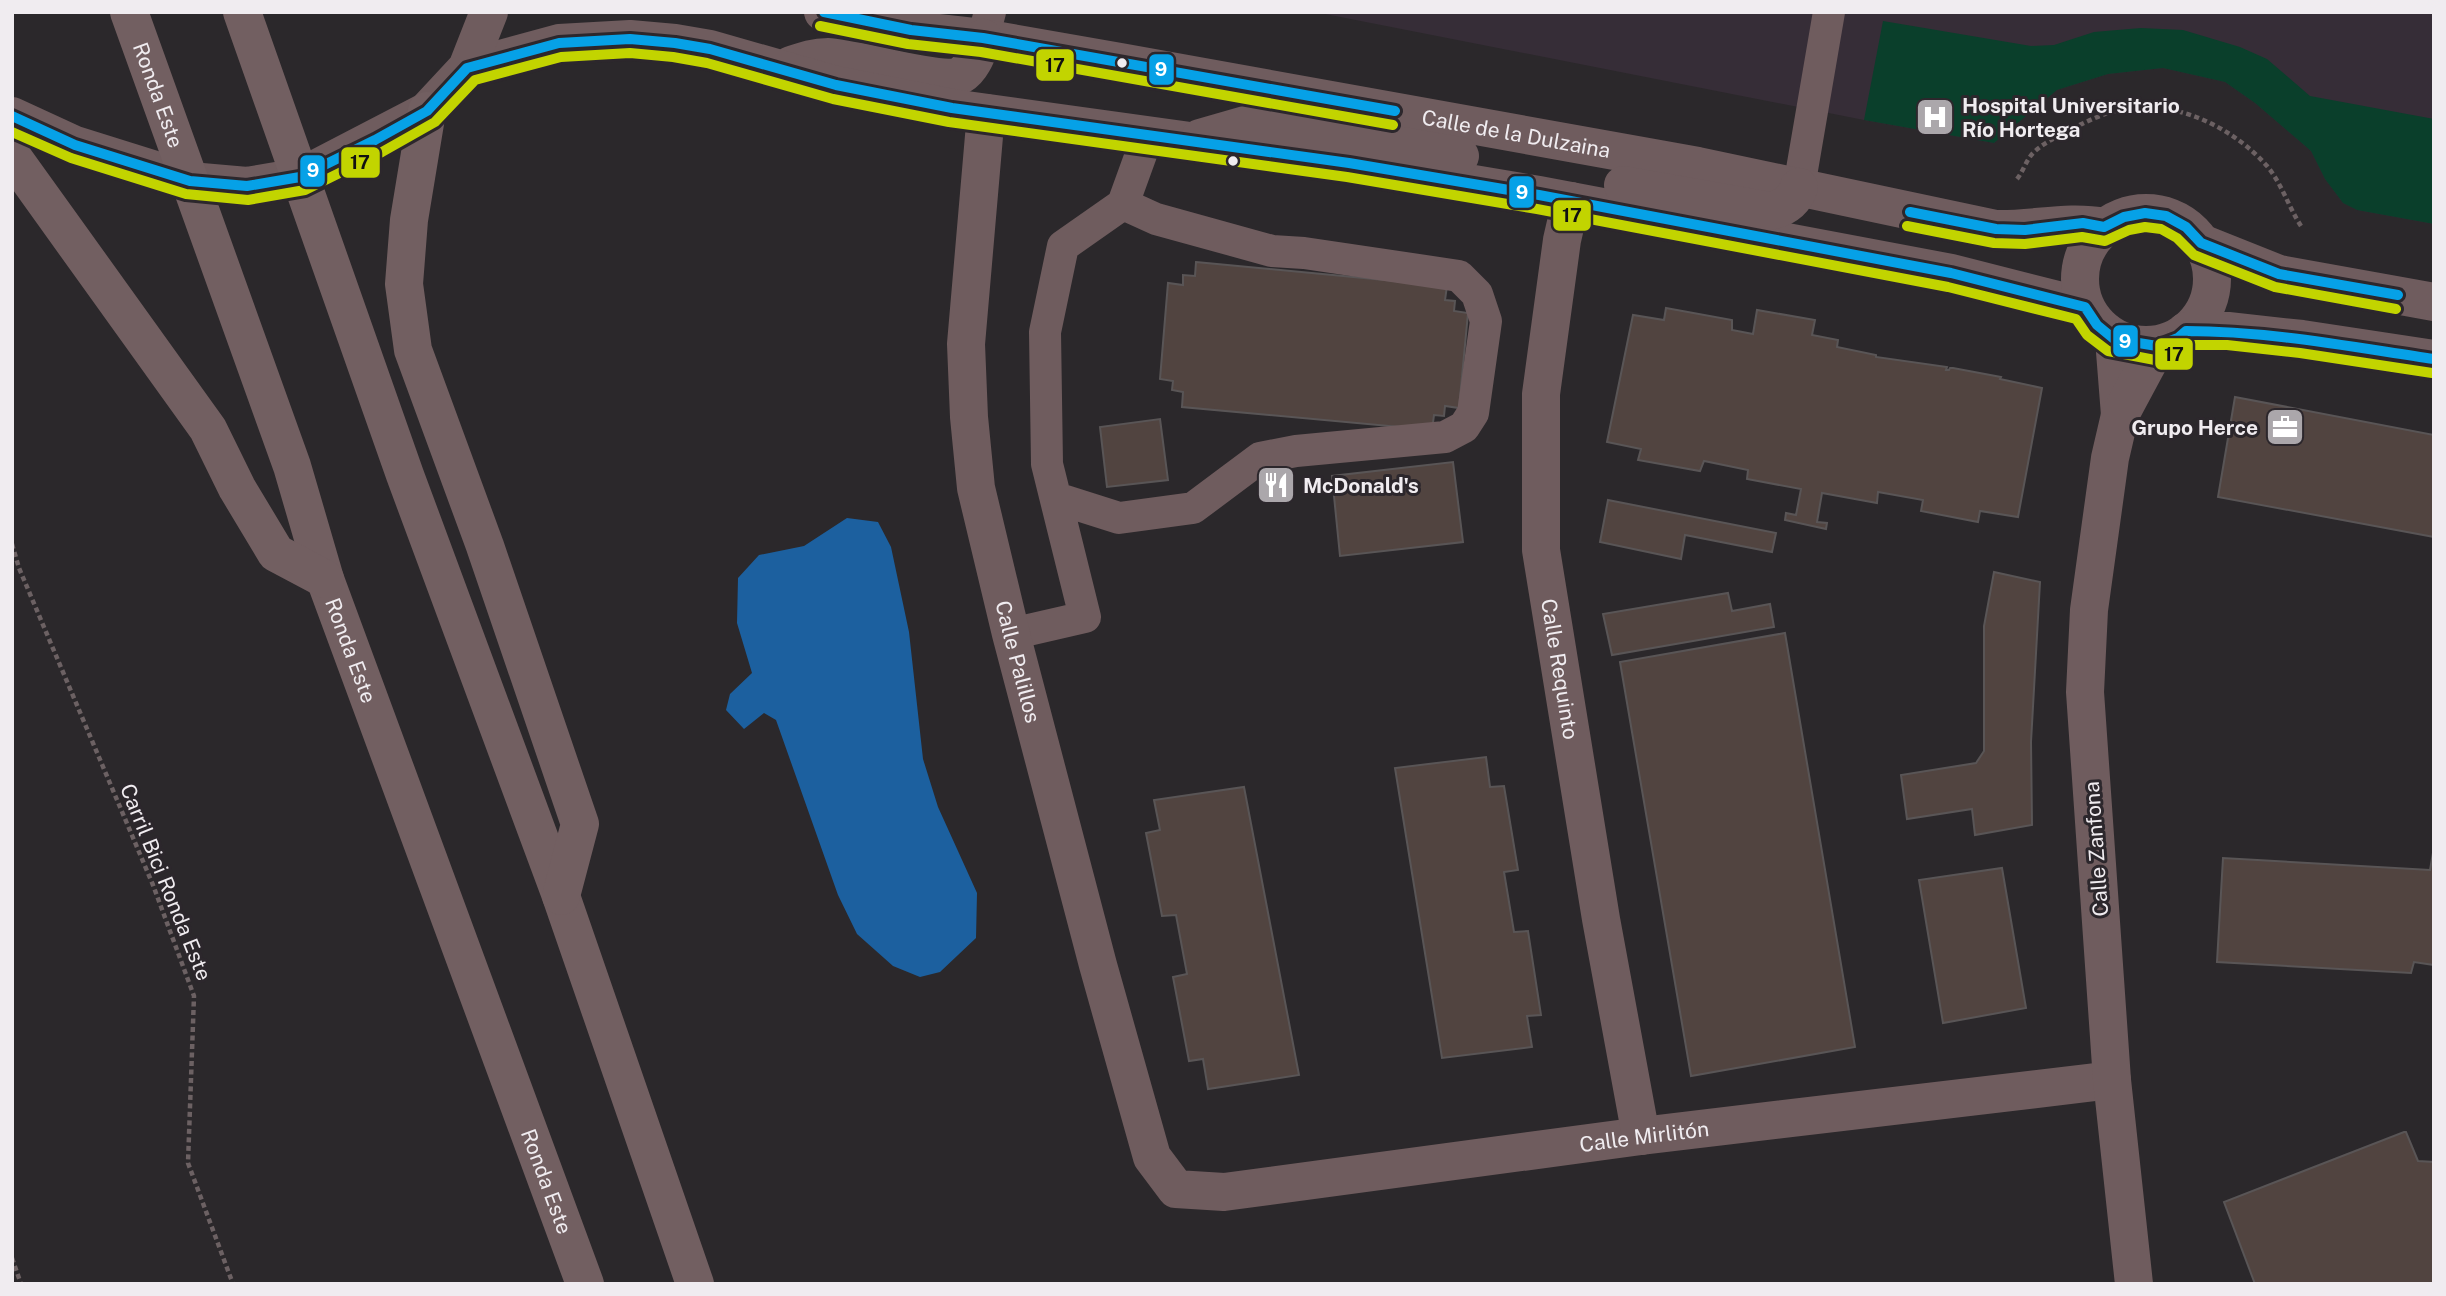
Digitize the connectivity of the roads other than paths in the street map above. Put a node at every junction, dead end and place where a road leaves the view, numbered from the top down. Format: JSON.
{"nodes":[{"id":1,"x":129,"y":12,"type":"edge"},
{"id":2,"x":242,"y":12,"type":"edge"},
{"id":3,"x":489,"y":12,"type":"edge"},
{"id":4,"x":823,"y":12,"type":"edge"},
{"id":5,"x":1829,"y":12,"type":"edge"},
{"id":6,"x":987,"y":25,"type":"edge"},
{"id":7,"x":467,"y":68,"type":"junction"},
{"id":8,"x":782,"y":68,"type":"junction"},
{"id":9,"x":427,"y":111,"type":"junction"},
{"id":10,"x":986,"y":113,"type":"junction"},
{"id":11,"x":12,"y":116,"type":"edge"},
{"id":12,"x":1148,"y":135,"type":"junction"},
{"id":13,"x":1192,"y":141,"type":"junction"},
{"id":14,"x":12,"y":156,"type":"edge"},
{"id":15,"x":300,"y":177,"type":"junction"},
{"id":16,"x":190,"y":181,"type":"junction"},
{"id":17,"x":1799,"y":187,"type":"junction"},
{"id":18,"x":1555,"y":198,"type":"junction"},
{"id":19,"x":1123,"y":204,"type":"junction"},
{"id":20,"x":2104,"y":227,"type":"junction"},
{"id":21,"x":2201,"y":243,"type":"junction"},
{"id":22,"x":1976,"y":279,"type":"junction"},
{"id":23,"x":2434,"y":302,"type":"edge"},
{"id":24,"x":2085,"y":307,"type":"junction"},
{"id":25,"x":2172,"y":338,"type":"junction"},
{"id":26,"x":2114,"y":339,"type":"junction"},
{"id":27,"x":2434,"y":359,"type":"edge"},
{"id":28,"x":2120,"y":415,"type":"junction"},
{"id":29,"x":1056,"y":498,"type":"junction"},
{"id":30,"x":325,"y":579,"type":"junction"},
{"id":31,"x":1011,"y":634,"type":"junction"},
{"id":32,"x":561,"y":896,"type":"junction"},
{"id":33,"x":2112,"y":1080,"type":"junction"},
{"id":34,"x":1642,"y":1136,"type":"junction"},
{"id":35,"x":1176,"y":1189,"type":"joint"},
{"id":36,"x":585,"y":1284,"type":"edge"},
{"id":37,"x":695,"y":1284,"type":"edge"},
{"id":38,"x":2134,"y":1284,"type":"edge"}],
"edges":[{"from":1,"to":16,"type":"highway","name":"Ronda Este"},
{"from":2,"to":15,"type":"highway"},
{"from":3,"to":7,"type":"street"},
{"from":4,"to":6,"type":"street","name":"Calle de la Dulzaina"},
{"from":5,"to":17,"type":"lane"},
{"from":6,"to":8,"type":"street"},
{"from":6,"to":17,"type":"street","name":"Calle de la Dulzaina"},
{"from":7,"to":8,"type":"street","name":"Calle de la Dulzaina"},
{"from":7,"to":9,"type":"street"},
{"from":8,"to":10,"type":"street","name":"Calle de la Dulzaina"},
{"from":9,"to":15,"type":"street"},
{"from":9,"to":32,"type":"highway"},
{"from":10,"to":12,"type":"street","name":"Calle de la Dulzaina"},
{"from":10,"to":31,"type":"street","name":"Calle Palillos"},
{"from":11,"to":16,"type":"street"},
{"from":12,"to":13,"type":"street","name":"Calle de la Dulzaina"},
{"from":12,"to":19,"type":"lane"},
{"from":13,"to":17,"type":"street","name":"Calle de la Dulzaina"},
{"from":13,"to":18,"type":"street","name":"Calle de la Dulzaina"},
{"from":14,"to":30,"type":"highway"},
{"from":15,"to":16,"type":"street"},
{"from":15,"to":32,"type":"highway"},
{"from":16,"to":30,"type":"highway","name":"Ronda Este"},
{"from":17,"to":20,"type":"street","name":"Calle de la Dulzaina"},
{"from":17,"to":22,"type":"street","name":"Calle de la Dulzaina"},
{"from":18,"to":22,"type":"street","name":"Calle de la Dulzaina"},
{"from":18,"to":34,"type":"street","name":"Calle Requinto"},
{"from":19,"to":29,"type":"lane"},
{"from":19,"to":29,"type":"lane"},
{"from":20,"to":21,"type":"street"},
{"from":20,"to":24,"type":"street"},
{"from":21,"to":23,"type":"street"},
{"from":21,"to":25,"type":"street"},
{"from":22,"to":24,"type":"street","name":"Calle de la Dulzaina"},
{"from":24,"to":26,"type":"street"},
{"from":25,"to":26,"type":"street"},
{"from":25,"to":27,"type":"street"},
{"from":25,"to":28,"type":"street","name":"Calle Zanfona"},
{"from":26,"to":28,"type":"street","name":"Calle Zanfona"},
{"from":28,"to":33,"type":"street","name":"Calle Zanfona"},
{"from":29,"to":31,"type":"lane"},
{"from":30,"to":36,"type":"highway","name":"Ronda Este"},
{"from":31,"to":35,"type":"street","name":"Calle Palillos"},
{"from":32,"to":37,"type":"highway"},
{"from":33,"to":34,"type":"street","name":"Calle Mirlitón"},
{"from":33,"to":38,"type":"street","name":"Calle Zanfona"},
{"from":34,"to":35,"type":"street","name":"Calle Mirlitón"}]}
